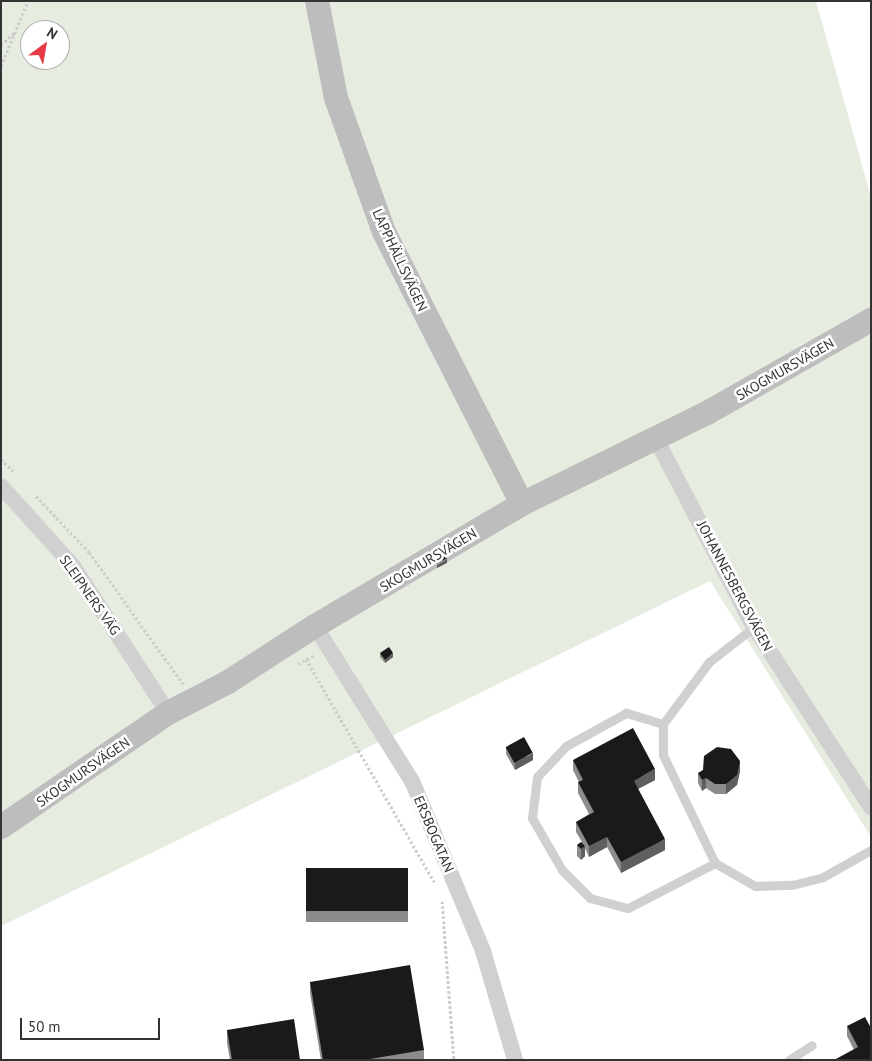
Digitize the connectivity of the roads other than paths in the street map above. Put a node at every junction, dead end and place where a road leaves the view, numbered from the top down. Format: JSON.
{"nodes":[{"id":1,"x":317,"y":1,"type":"edge"},
{"id":2,"x":871,"y":320,"type":"edge"},
{"id":3,"x":655,"y":437,"type":"junction"},
{"id":4,"x":1,"y":486,"type":"edge"},
{"id":5,"x":522,"y":504,"type":"junction"},
{"id":6,"x":315,"y":626,"type":"junction"},
{"id":7,"x":754,"y":628,"type":"junction"},
{"id":8,"x":168,"y":713,"type":"junction"},
{"id":9,"x":663,"y":724,"type":"junction"},
{"id":10,"x":871,"y":807,"type":"edge"},
{"id":11,"x":1,"y":827,"type":"edge"},
{"id":12,"x":871,"y":850,"type":"edge"},
{"id":13,"x":715,"y":863,"type":"junction"},
{"id":14,"x":812,"y":1045,"type":"dead end"},
{"id":15,"x":515,"y":1060,"type":"edge"},
{"id":16,"x":789,"y":1060,"type":"edge"}],
"edges":[{"from":1,"to":5,"type":"street","name":"LAPPHÄLLSVÄGEN"},
{"from":2,"to":3,"type":"street","name":"SKOGMURSVÄGEN"},
{"from":3,"to":5,"type":"street","name":"SKOGMURSVÄGEN"},
{"from":3,"to":7,"type":"street","name":"JOHANNESBERGSVÄGEN"},
{"from":4,"to":8,"type":"street","name":"SLEIPNERS VÄG"},
{"from":5,"to":6,"type":"street","name":"SKOGMURSVÄGEN"},
{"from":6,"to":8,"type":"street","name":"SKOGMURSVÄGEN"},
{"from":6,"to":15,"type":"street","name":"ERSBOGATAN"},
{"from":7,"to":9,"type":"lane"},
{"from":7,"to":10,"type":"street","name":"JOHANNESBERGSVÄGEN"},
{"from":8,"to":11,"type":"street","name":"SKOGMURSVÄGEN"},
{"from":9,"to":13,"type":"lane"},
{"from":9,"to":13,"type":"lane"},
{"from":12,"to":13,"type":"lane"},
{"from":14,"to":16,"type":"lane"}]}
